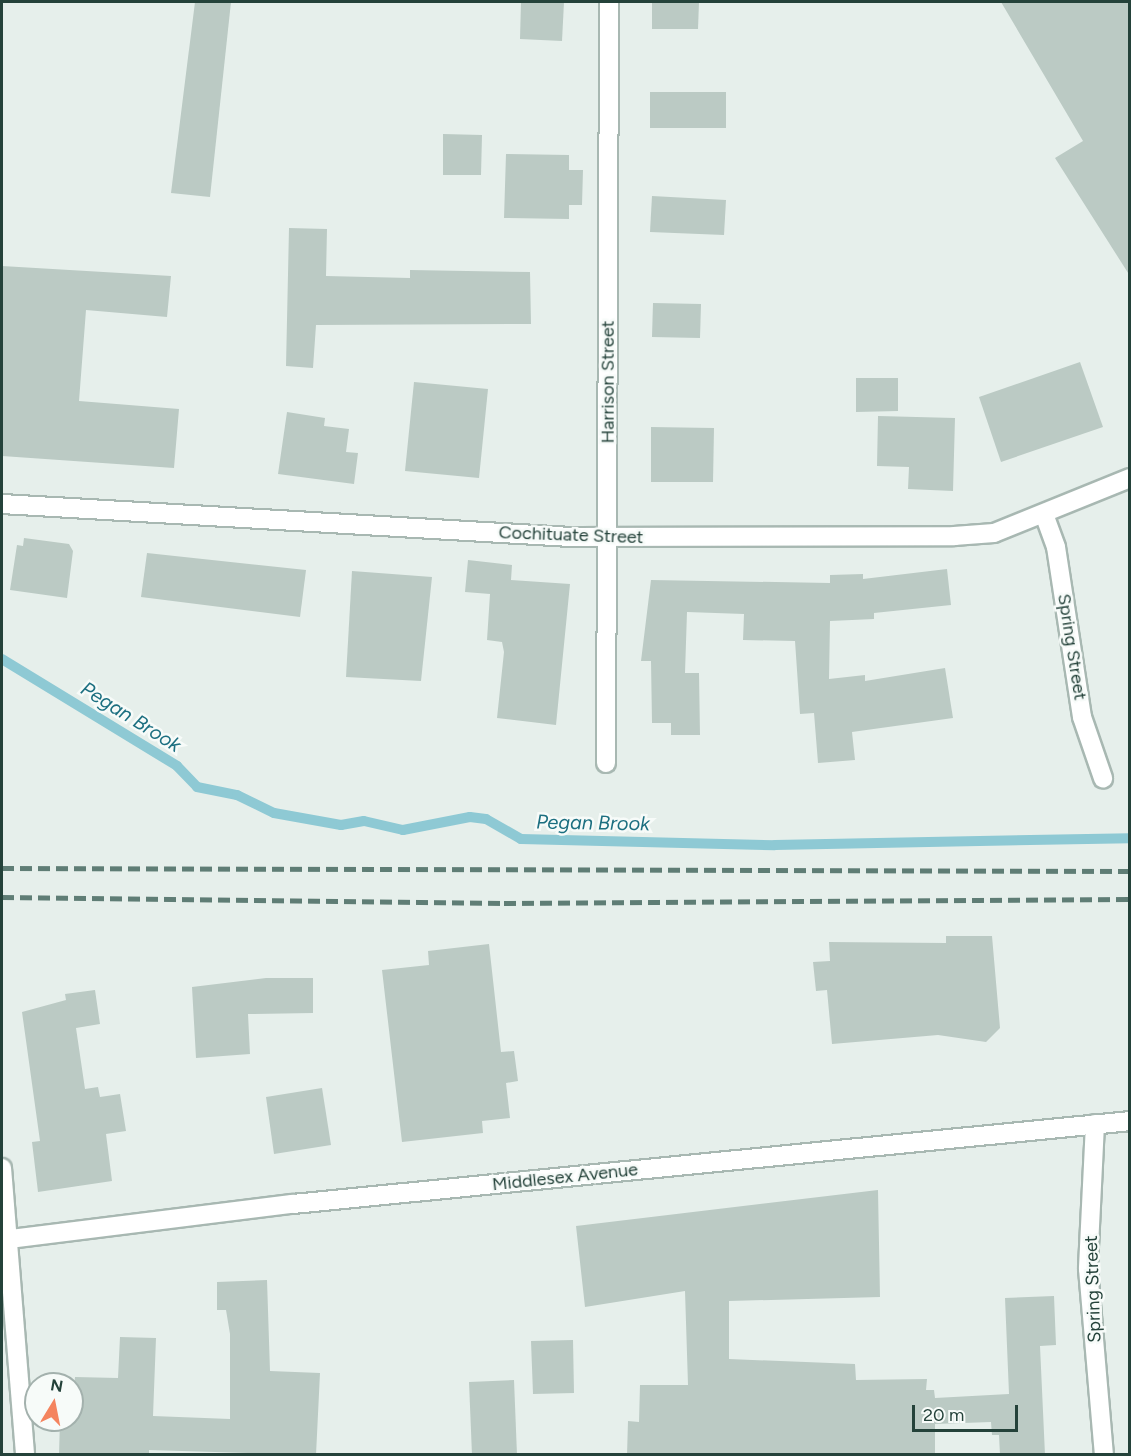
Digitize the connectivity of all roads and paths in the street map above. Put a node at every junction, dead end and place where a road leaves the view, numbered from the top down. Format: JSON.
{"nodes":[{"id":1,"x":609,"y":2,"type":"edge"},
{"id":2,"x":1130,"y":478,"type":"edge"},
{"id":3,"x":2,"y":504,"type":"edge"},
{"id":4,"x":1044,"y":514,"type":"junction"},
{"id":5,"x":608,"y":537,"type":"junction"},
{"id":6,"x":606,"y":764,"type":"dead end"},
{"id":7,"x":1103,"y":778,"type":"dead end"},
{"id":8,"x":1130,"y":1121,"type":"edge"},
{"id":9,"x":1095,"y":1124,"type":"junction"},
{"id":10,"x":2,"y":1168,"type":"edge"},
{"id":11,"x":6,"y":1239,"type":"edge"},
{"id":12,"x":25,"y":1455,"type":"edge"},
{"id":13,"x":1104,"y":1455,"type":"edge"}],
"edges":[{"from":1,"to":5,"type":"street","name":"Harrison Street"},
{"from":2,"to":4,"type":"street","name":"Cochituate Street"},
{"from":3,"to":5,"type":"street","name":"Cochituate Street"},
{"from":4,"to":5,"type":"street","name":"Cochituate Street"},
{"from":4,"to":7,"type":"street","name":"Spring Street"},
{"from":5,"to":6,"type":"street","name":"Harrison Street"},
{"from":8,"to":9,"type":"street","name":"Middlesex Avenue"},
{"from":9,"to":11,"type":"street","name":"Middlesex Avenue"},
{"from":9,"to":13,"type":"street","name":"Spring Street"},
{"from":10,"to":11,"type":"street"},
{"from":11,"to":12,"type":"street"}]}
